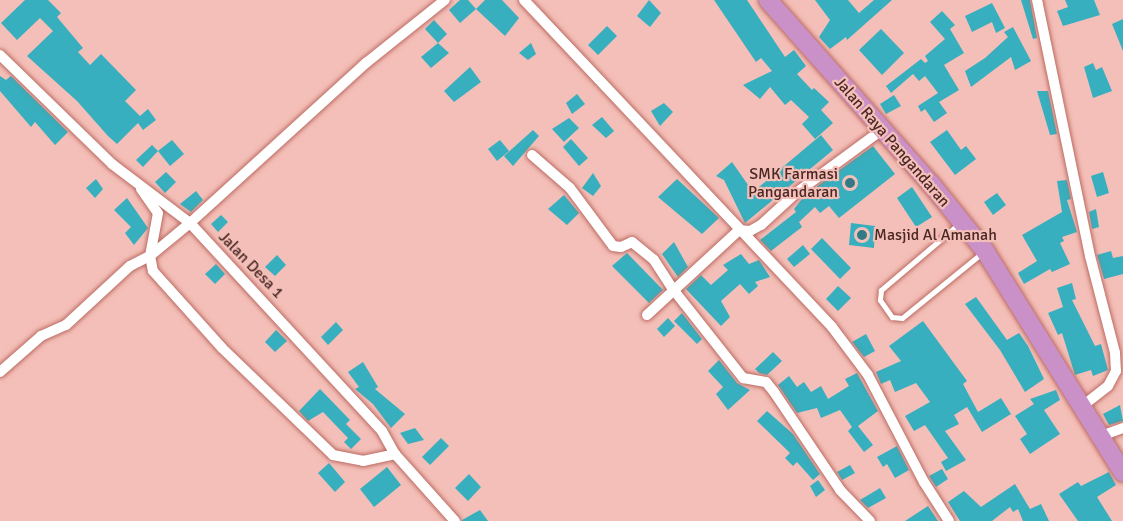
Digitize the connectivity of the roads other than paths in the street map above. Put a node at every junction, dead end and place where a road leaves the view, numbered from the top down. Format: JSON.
{"nodes":[{"id":1,"x":445,"y":0,"type":"edge"},
{"id":2,"x":524,"y":0,"type":"edge"},
{"id":3,"x":768,"y":0,"type":"edge"},
{"id":4,"x":1037,"y":0,"type":"edge"},
{"id":5,"x":0,"y":55,"type":"edge"},
{"id":6,"x":883,"y":129,"type":"junction"},
{"id":7,"x":532,"y":154,"type":"dead end"},
{"id":8,"x":141,"y":188,"type":"junction"},
{"id":9,"x":962,"y":222,"type":"junction"},
{"id":10,"x":190,"y":223,"type":"junction"},
{"id":11,"x":739,"y":230,"type":"junction"},
{"id":12,"x":985,"y":251,"type":"junction"},
{"id":13,"x":150,"y":256,"type":"junction"},
{"id":14,"x":672,"y":288,"type":"junction"},
{"id":15,"x":647,"y":315,"type":"dead end"},
{"id":16,"x":0,"y":372,"type":"edge"},
{"id":17,"x":1084,"y":405,"type":"junction"},
{"id":18,"x":1123,"y":429,"type":"edge"},
{"id":19,"x":1101,"y":436,"type":"junction"},
{"id":20,"x":395,"y":454,"type":"junction"},
{"id":21,"x":1123,"y":473,"type":"edge"},
{"id":22,"x":455,"y":521,"type":"edge"},
{"id":23,"x":870,"y":521,"type":"edge"},
{"id":24,"x":949,"y":521,"type":"edge"}],
"edges":[{"from":1,"to":10,"type":"street"},
{"from":2,"to":11,"type":"street"},
{"from":3,"to":6,"type":"highway","name":"Jalan Raya Pangandaran"},
{"from":4,"to":17,"type":"street"},
{"from":5,"to":8,"type":"street","name":"Jalan Desa 1"},
{"from":6,"to":9,"type":"highway","name":"Jalan Raya Pangandaran"},
{"from":6,"to":11,"type":"street"},
{"from":7,"to":14,"type":"street"},
{"from":8,"to":10,"type":"street","name":"Jalan Desa 1"},
{"from":8,"to":13,"type":"street"},
{"from":9,"to":12,"type":"highway","name":"Jalan Raya Pangandaran"},
{"from":9,"to":12,"type":"lane"},
{"from":10,"to":13,"type":"street"},
{"from":10,"to":20,"type":"street","name":"Jalan Desa 1"},
{"from":11,"to":14,"type":"street"},
{"from":11,"to":24,"type":"street"},
{"from":12,"to":17,"type":"highway","name":"Jalan Raya Pangandaran"},
{"from":13,"to":16,"type":"street"},
{"from":13,"to":20,"type":"street"},
{"from":14,"to":15,"type":"street"},
{"from":14,"to":23,"type":"street"},
{"from":17,"to":19,"type":"highway","name":"Jalan Raya Pangandaran"},
{"from":18,"to":19,"type":"street"},
{"from":19,"to":21,"type":"highway","name":"Jalan Raya Pangandaran"},
{"from":20,"to":22,"type":"street","name":"Jalan Desa 1"}]}
